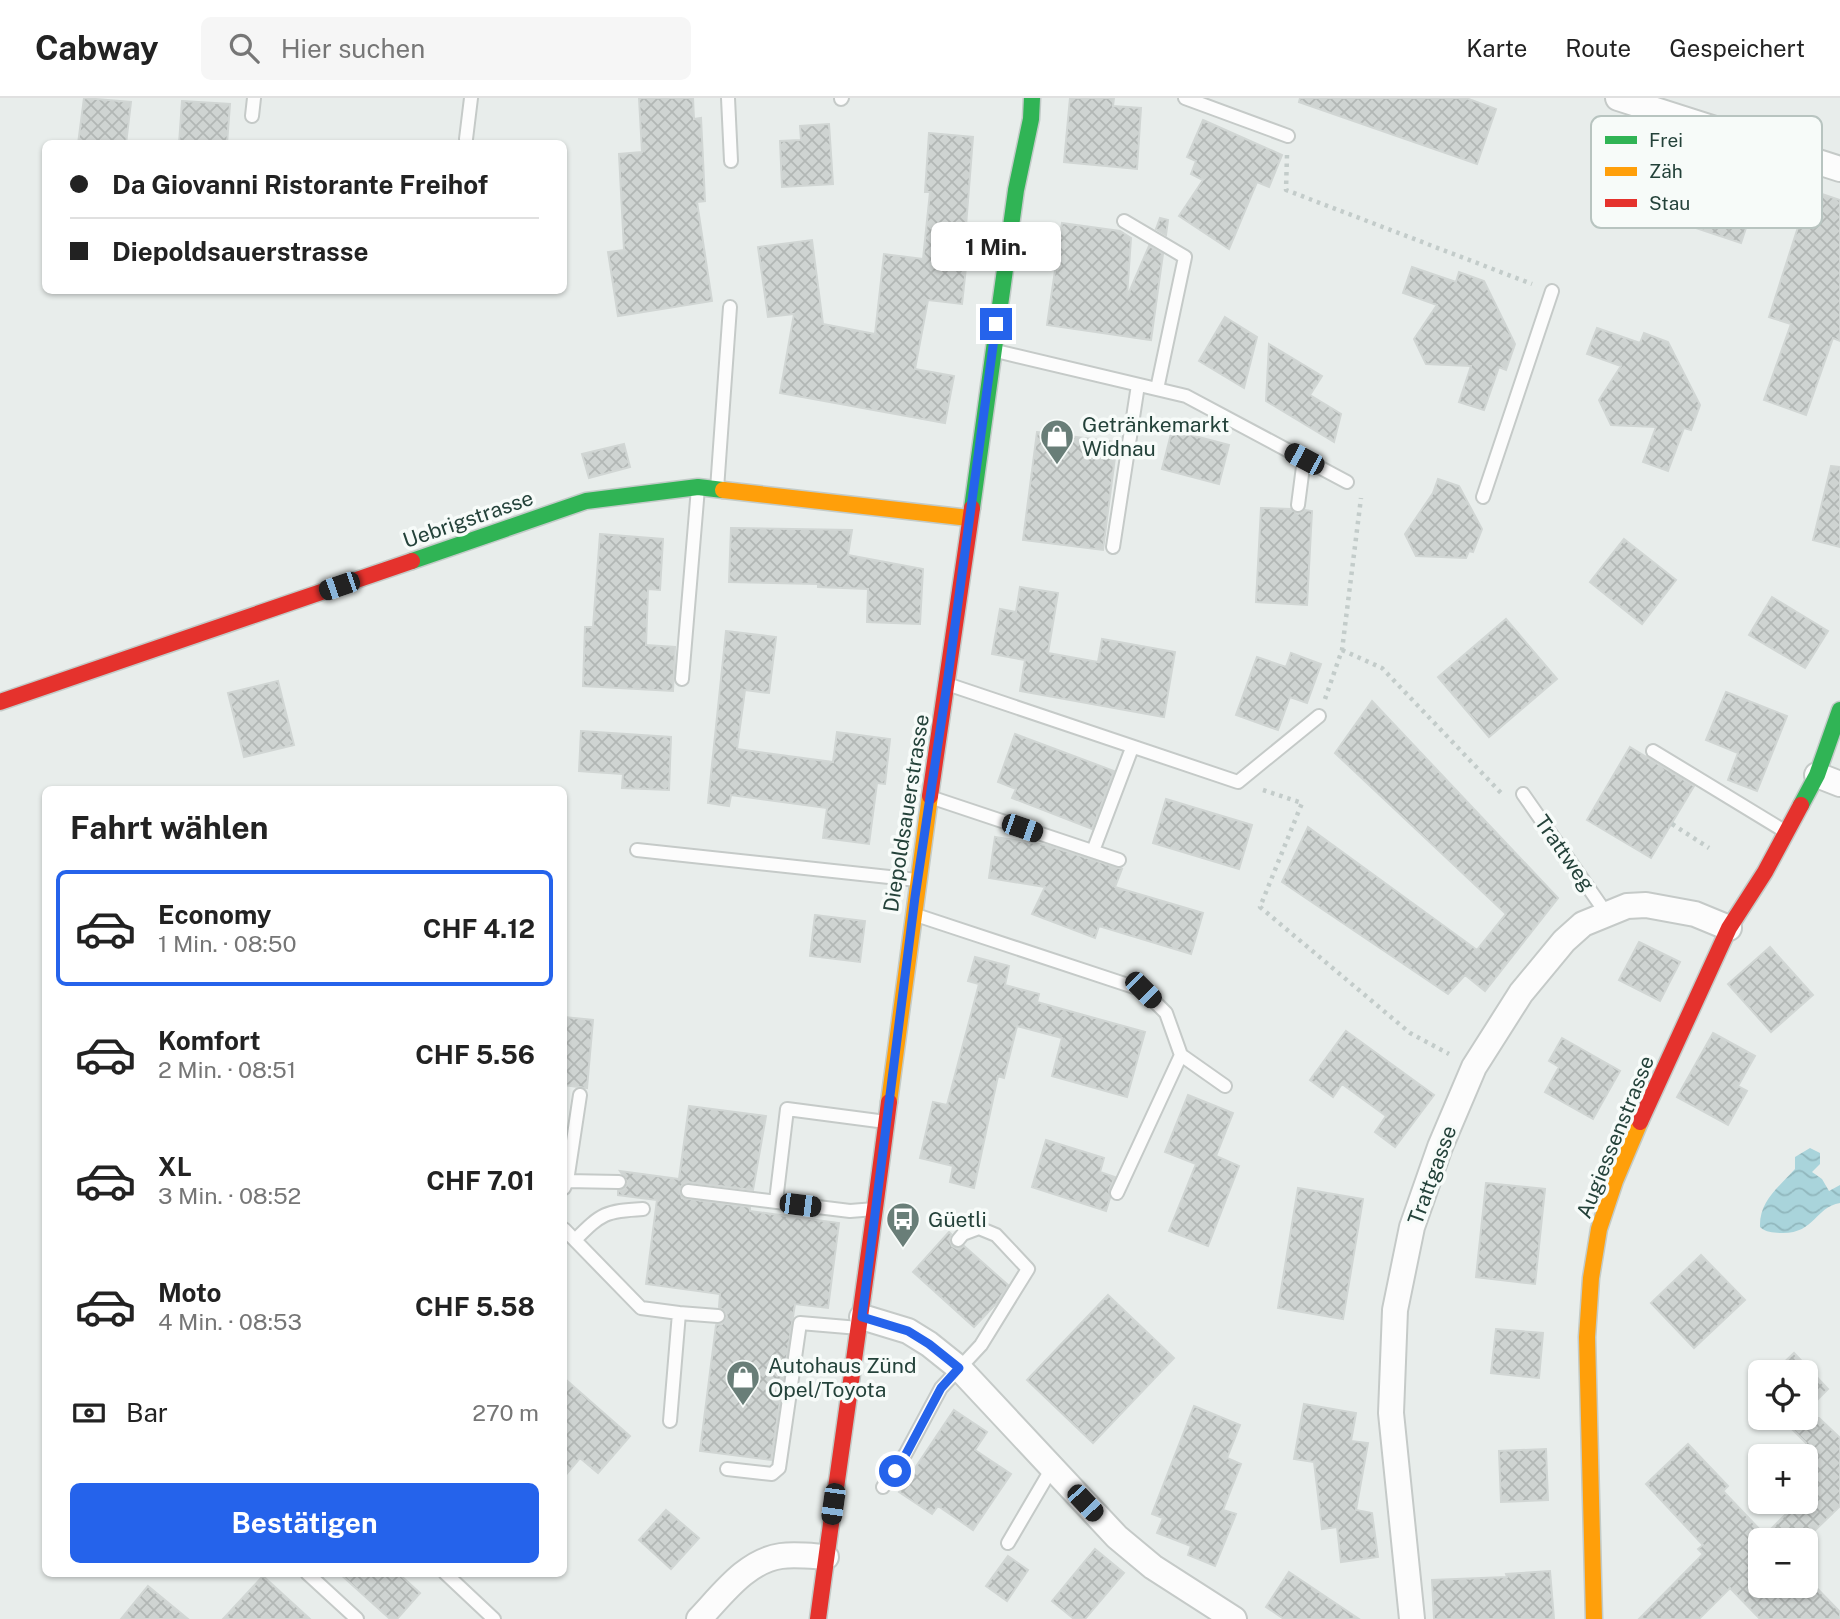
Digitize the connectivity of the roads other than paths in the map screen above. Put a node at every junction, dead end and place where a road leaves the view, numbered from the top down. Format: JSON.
{"nodes":[{"id":1,"x":254,"y":98,"type":"edge"},
{"id":2,"x":471,"y":98,"type":"edge"},
{"id":3,"x":727,"y":98,"type":"edge"},
{"id":4,"x":1032,"y":98,"type":"edge"},
{"id":5,"x":1185,"y":98,"type":"edge"},
{"id":6,"x":1618,"y":98,"type":"edge"},
{"id":7,"x":252,"y":116,"type":"dead end"},
{"id":8,"x":1674,"y":116,"type":"edge"},
{"id":9,"x":1288,"y":136,"type":"road end"},
{"id":10,"x":466,"y":139,"type":"dead end"},
{"id":11,"x":731,"y":161,"type":"dead end"},
{"id":12,"x":1822,"y":163,"type":"edge"},
{"id":13,"x":1840,"y":169,"type":"edge"},
{"id":14,"x":1124,"y":221,"type":"dead end"},
{"id":15,"x":1552,"y":291,"type":"road end"},
{"id":16,"x":730,"y":307,"type":"dead end"},
{"id":17,"x":992,"y":350,"type":"junction"},
{"id":18,"x":1138,"y":385,"type":"junction"},
{"id":19,"x":1157,"y":389,"type":"junction"},
{"id":20,"x":1304,"y":459,"type":"junction"},
{"id":21,"x":1347,"y":482,"type":"road end"},
{"id":22,"x":698,"y":487,"type":"junction"},
{"id":23,"x":717,"y":489,"type":"junction"},
{"id":24,"x":1483,"y":497,"type":"dead end"},
{"id":25,"x":1298,"y":505,"type":"dead end"},
{"id":26,"x":969,"y":517,"type":"junction"},
{"id":27,"x":1113,"y":547,"type":"dead end"},
{"id":28,"x":682,"y":679,"type":"dead end"},
{"id":29,"x":947,"y":684,"type":"junction"},
{"id":30,"x":0,"y":702,"type":"edge"},
{"id":31,"x":1840,"y":710,"type":"edge"},
{"id":32,"x":1319,"y":716,"type":"road end"},
{"id":33,"x":1132,"y":748,"type":"junction"},
{"id":34,"x":1653,"y":751,"type":"dead end"},
{"id":35,"x":1817,"y":775,"type":"junction"},
{"id":36,"x":1840,"y":784,"type":"edge"},
{"id":37,"x":1523,"y":794,"type":"road end"},
{"id":38,"x":930,"y":797,"type":"junction"},
{"id":39,"x":1786,"y":832,"type":"junction"},
{"id":40,"x":637,"y":850,"type":"dead end"},
{"id":41,"x":1093,"y":851,"type":"junction"},
{"id":42,"x":1119,"y":860,"type":"dead end"},
{"id":43,"x":917,"y":880,"type":"junction"},
{"id":44,"x":1606,"y":913,"type":"junction"},
{"id":45,"x":912,"y":914,"type":"junction"},
{"id":46,"x":1729,"y":928,"type":"junction"},
{"id":47,"x":1181,"y":1055,"type":"junction"},
{"id":48,"x":1225,"y":1086,"type":"dead end"},
{"id":49,"x":580,"y":1096,"type":"dead end"},
{"id":50,"x":887,"y":1122,"type":"junction"},
{"id":51,"x":567,"y":1173,"type":"edge"},
{"id":52,"x":619,"y":1182,"type":"dead end"},
{"id":53,"x":567,"y":1185,"type":"edge"},
{"id":54,"x":688,"y":1191,"type":"dead end"},
{"id":55,"x":1117,"y":1193,"type":"dead end"},
{"id":56,"x":776,"y":1201,"type":"junction"},
{"id":57,"x":643,"y":1209,"type":"dead end"},
{"id":58,"x":876,"y":1209,"type":"junction"},
{"id":59,"x":567,"y":1232,"type":"edge"},
{"id":60,"x":575,"y":1240,"type":"junction"},
{"id":61,"x":958,"y":1240,"type":"dead end"},
{"id":62,"x":679,"y":1313,"type":"junction"},
{"id":63,"x":718,"y":1315,"type":"dead end"},
{"id":64,"x":861,"y":1322,"type":"junction"},
{"id":65,"x":959,"y":1368,"type":"junction"},
{"id":66,"x":670,"y":1421,"type":"dead end"},
{"id":67,"x":1052,"y":1468,"type":"junction"},
{"id":68,"x":727,"y":1469,"type":"dead end"},
{"id":69,"x":883,"y":1488,"type":"dead end"},
{"id":70,"x":1008,"y":1543,"type":"dead end"},
{"id":71,"x":826,"y":1557,"type":"junction"},
{"id":72,"x":311,"y":1577,"type":"edge"},
{"id":73,"x":449,"y":1577,"type":"edge"},
{"id":74,"x":1225,"y":1617,"type":"edge"},
{"id":75,"x":357,"y":1619,"type":"edge"},
{"id":76,"x":494,"y":1619,"type":"edge"},
{"id":77,"x":699,"y":1619,"type":"edge"},
{"id":78,"x":818,"y":1619,"type":"edge"},
{"id":79,"x":1412,"y":1619,"type":"edge"},
{"id":80,"x":1594,"y":1619,"type":"edge"}],
"edges":[{"from":1,"to":7,"type":"lane"},
{"from":2,"to":10,"type":"lane"},
{"from":3,"to":11,"type":"lane"},
{"from":4,"to":17,"type":"street","name":"Diepoldsauerstrasse"},
{"from":5,"to":9,"type":"lane"},
{"from":6,"to":8,"type":"street"},
{"from":12,"to":13,"type":"street"},
{"from":14,"to":19,"type":"lane"},
{"from":15,"to":24,"type":"lane"},
{"from":16,"to":23,"type":"lane"},
{"from":17,"to":18,"type":"lane"},
{"from":17,"to":26,"type":"street","name":"Diepoldsauerstrasse"},
{"from":18,"to":19,"type":"lane"},
{"from":18,"to":27,"type":"lane"},
{"from":19,"to":20,"type":"lane"},
{"from":20,"to":21,"type":"lane"},
{"from":20,"to":25,"type":"lane"},
{"from":22,"to":23,"type":"street","name":"Uebrigstrasse"},
{"from":22,"to":28,"type":"lane"},
{"from":22,"to":30,"type":"street","name":"Uebrigstrasse"},
{"from":23,"to":26,"type":"street","name":"Uebrigstrasse"},
{"from":26,"to":29,"type":"street","name":"Diepoldsauerstrasse"},
{"from":29,"to":33,"type":"lane"},
{"from":29,"to":38,"type":"street","name":"Diepoldsauerstrasse"},
{"from":31,"to":35,"type":"street","name":"Augiessenstrasse"},
{"from":32,"to":33,"type":"lane"},
{"from":33,"to":41,"type":"lane"},
{"from":34,"to":39,"type":"lane"},
{"from":35,"to":36,"type":"street"},
{"from":35,"to":39,"type":"street","name":"Augiessenstrasse"},
{"from":37,"to":44,"type":"lane","name":"Trattweg"},
{"from":38,"to":41,"type":"lane"},
{"from":38,"to":43,"type":"street","name":"Diepoldsauerstrasse"},
{"from":39,"to":46,"type":"street","name":"Augiessenstrasse"},
{"from":40,"to":43,"type":"lane"},
{"from":41,"to":42,"type":"lane"},
{"from":43,"to":45,"type":"street","name":"Diepoldsauerstrasse"},
{"from":44,"to":46,"type":"street","name":"Trattgasse"},
{"from":44,"to":79,"type":"street","name":"Trattgasse"},
{"from":45,"to":47,"type":"lane"},
{"from":45,"to":50,"type":"street","name":"Diepoldsauerstrasse"},
{"from":46,"to":80,"type":"street","name":"Augiessenstrasse"},
{"from":47,"to":48,"type":"lane"},
{"from":47,"to":55,"type":"lane"},
{"from":49,"to":51,"type":"lane"},
{"from":50,"to":56,"type":"lane"},
{"from":50,"to":58,"type":"street","name":"Diepoldsauerstrasse"},
{"from":52,"to":53,"type":"lane"},
{"from":54,"to":56,"type":"lane"},
{"from":56,"to":58,"type":"lane"},
{"from":57,"to":60,"type":"lane"},
{"from":58,"to":64,"type":"street","name":"Diepoldsauerstrasse"},
{"from":59,"to":60,"type":"lane"},
{"from":60,"to":62,"type":"lane"},
{"from":61,"to":65,"type":"lane"},
{"from":62,"to":63,"type":"lane"},
{"from":62,"to":66,"type":"lane"},
{"from":64,"to":65,"type":"street"},
{"from":64,"to":68,"type":"lane"},
{"from":64,"to":71,"type":"street","name":"Diepoldsauerstrasse"},
{"from":65,"to":67,"type":"street"},
{"from":65,"to":69,"type":"lane"},
{"from":67,"to":70,"type":"lane"},
{"from":67,"to":74,"type":"street"},
{"from":71,"to":77,"type":"street"},
{"from":71,"to":78,"type":"street","name":"Diepoldsauerstrasse"},
{"from":72,"to":75,"type":"lane"},
{"from":73,"to":76,"type":"lane"}]}
